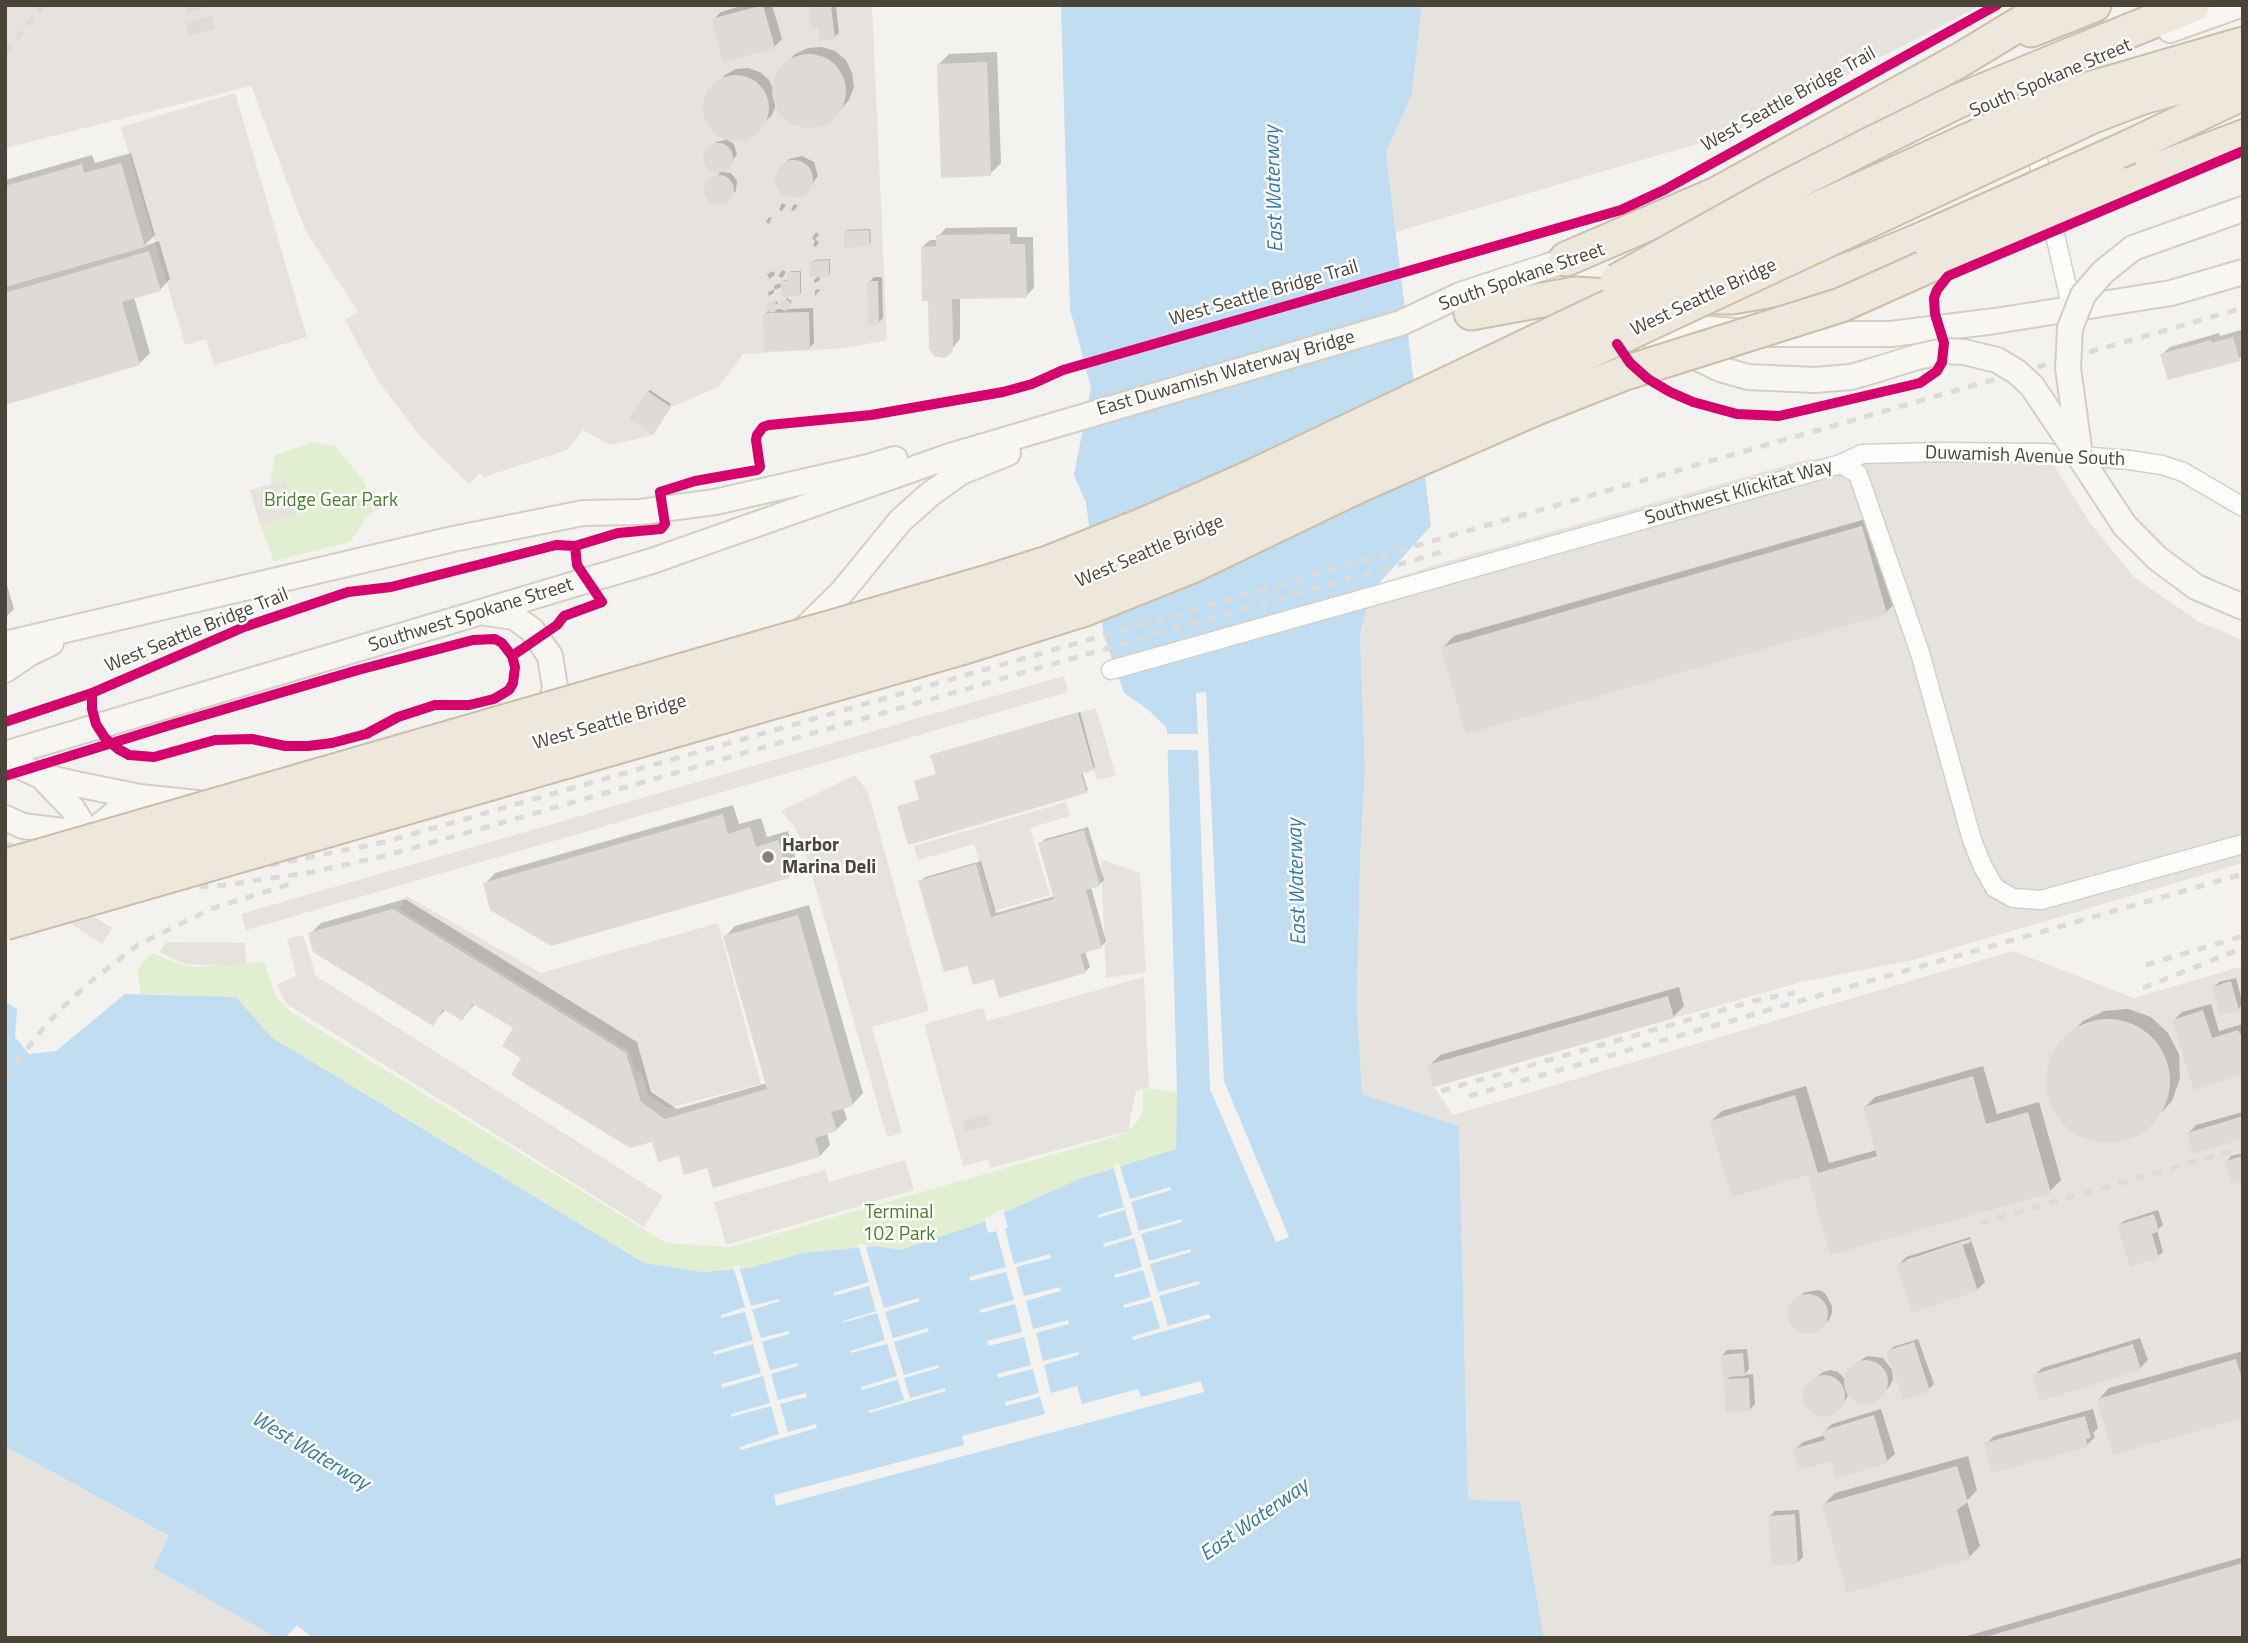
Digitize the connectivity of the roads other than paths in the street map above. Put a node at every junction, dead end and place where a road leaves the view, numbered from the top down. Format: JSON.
{"nodes":[{"id":1,"x":2051,"y":5,"type":"edge"},
{"id":2,"x":2094,"y":5,"type":"edge"},
{"id":3,"x":2193,"y":5,"type":"edge"},
{"id":4,"x":2240,"y":5,"type":"edge"},
{"id":5,"x":2025,"y":27,"type":"junction"},
{"id":6,"x":2243,"y":44,"type":"edge"},
{"id":7,"x":2243,"y":70,"type":"edge"},
{"id":8,"x":2018,"y":93,"type":"junction"},
{"id":9,"x":2243,"y":93,"type":"edge"},
{"id":10,"x":2243,"y":113,"type":"edge"},
{"id":11,"x":2243,"y":137,"type":"edge"},
{"id":12,"x":2129,"y":147,"type":"junction"},
{"id":13,"x":2243,"y":209,"type":"edge"},
{"id":14,"x":1566,"y":259,"type":"junction"},
{"id":15,"x":2243,"y":272,"type":"edge"},
{"id":16,"x":2072,"y":309,"type":"junction"},
{"id":17,"x":1471,"y":313,"type":"junction"},
{"id":18,"x":1621,"y":321,"type":"junction"},
{"id":19,"x":1401,"y":323,"type":"junction"},
{"id":20,"x":1365,"y":423,"type":"junction"},
{"id":21,"x":1051,"y":425,"type":"junction"},
{"id":22,"x":2081,"y":459,"type":"junction"},
{"id":23,"x":1841,"y":464,"type":"junction"},
{"id":24,"x":2243,"y":507,"type":"edge"},
{"id":25,"x":2243,"y":607,"type":"edge"},
{"id":26,"x":485,"y":612,"type":"junction"},
{"id":27,"x":87,"y":627,"type":"junction"},
{"id":28,"x":5,"y":644,"type":"edge"},
{"id":29,"x":5,"y":670,"type":"edge"},
{"id":30,"x":1111,"y":670,"type":"dead end"},
{"id":31,"x":527,"y":740,"type":"junction"},
{"id":32,"x":5,"y":754,"type":"edge"},
{"id":33,"x":5,"y":760,"type":"edge"},
{"id":34,"x":41,"y":776,"type":"junction"},
{"id":35,"x":141,"y":797,"type":"junction"},
{"id":36,"x":5,"y":818,"type":"edge"},
{"id":37,"x":89,"y":835,"type":"junction"},
{"id":38,"x":2243,"y":844,"type":"edge"},
{"id":39,"x":5,"y":866,"type":"edge"},
{"id":40,"x":5,"y":897,"type":"edge"},
{"id":41,"x":5,"y":923,"type":"edge"}],
"edges":[{"from":1,"to":5,"type":"highway"},
{"from":2,"to":5,"type":"highway"},
{"from":3,"to":20,"type":"highway","bridge":true},
{"from":4,"to":8,"type":"main road","name":"South Spokane Street"},
{"from":5,"to":14,"type":"highway"},
{"from":6,"to":20,"type":"highway","name":"West Seattle Bridge","bridge":true},
{"from":7,"to":40,"type":"highway","name":"West Seattle Bridge","bridge":true},
{"from":8,"to":14,"type":"main road","name":"South Spokane Street"},
{"from":8,"to":16,"type":"street"},
{"from":9,"to":12,"type":"highway"},
{"from":10,"to":12,"type":"highway"},
{"from":11,"to":41,"type":"highway","bridge":true},
{"from":12,"to":17,"type":"highway","bridge":true},
{"from":13,"to":22,"type":"main road","bridge":true},
{"from":14,"to":19,"type":"main road","name":"South Spokane Street"},
{"from":15,"to":16,"type":"main road","name":"South Spokane Street"},
{"from":16,"to":18,"type":"main road","name":"South Spokane Street"},
{"from":17,"to":18,"type":"main road","name":"South Spokane Street"},
{"from":17,"to":19,"type":"main road","name":"South Spokane Street"},
{"from":18,"to":22,"type":"main road","bridge":true},
{"from":19,"to":21,"type":"main road","name":"East Duwamish Waterway Bridge"},
{"from":20,"to":39,"type":"highway","name":"West Seattle Bridge","bridge":true},
{"from":21,"to":26,"type":"main road","name":"Southwest Spokane Street"},
{"from":21,"to":27,"type":"main road"},
{"from":21,"to":31,"type":"main road"},
{"from":22,"to":25,"type":"main road"},
{"from":23,"to":24,"type":"street","name":"Duwamish Avenue South"},
{"from":23,"to":30,"type":"street","name":"Southwest Klickitat Way"},
{"from":23,"to":38,"type":"street","name":"Southwest Klickitat Way"},
{"from":26,"to":31,"type":"main road"},
{"from":26,"to":32,"type":"main road","name":"Southwest Spokane Street"},
{"from":27,"to":28,"type":"main road"},
{"from":27,"to":29,"type":"main road"},
{"from":31,"to":35,"type":"main road"},
{"from":31,"to":37,"type":"main road"},
{"from":33,"to":34,"type":"main road"},
{"from":34,"to":35,"type":"main road"},
{"from":34,"to":37,"type":"main road"},
{"from":35,"to":37,"type":"main road"},
{"from":36,"to":37,"type":"main road"}]}
